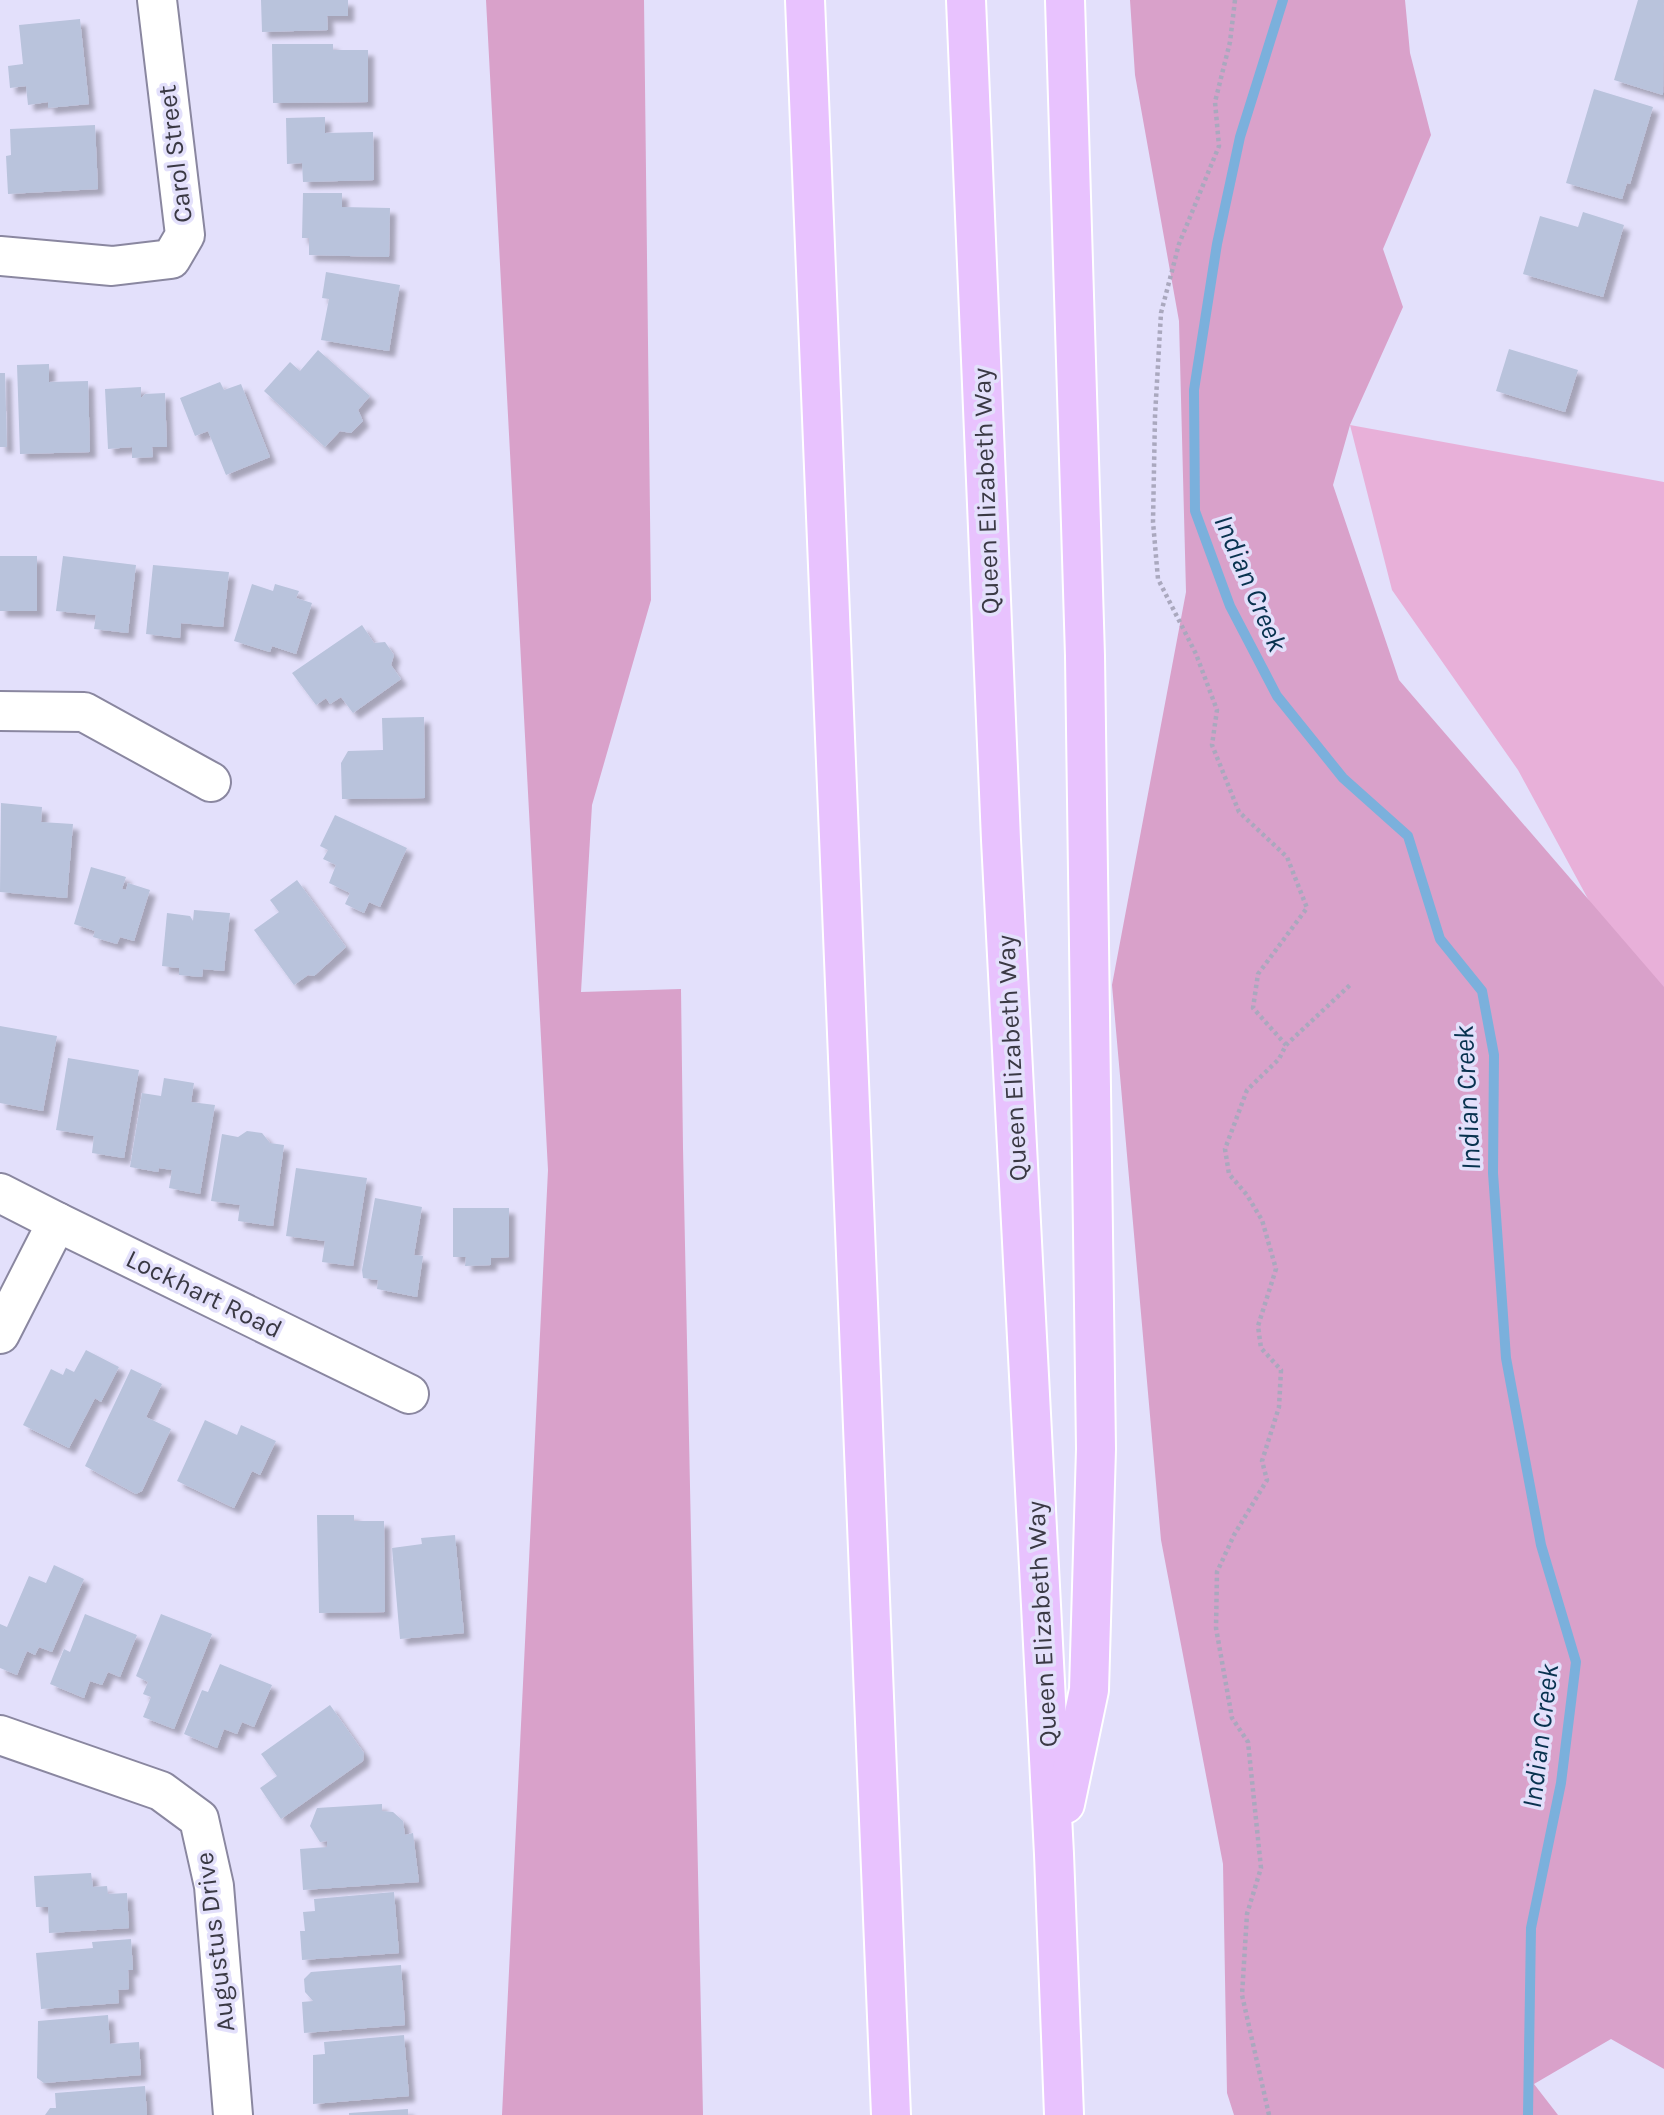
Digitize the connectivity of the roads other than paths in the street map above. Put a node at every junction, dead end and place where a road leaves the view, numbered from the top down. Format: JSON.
{"nodes":[{"id":1,"x":157,"y":0,"type":"edge"},
{"id":2,"x":779,"y":0,"type":"edge"},
{"id":3,"x":805,"y":0,"type":"edge"},
{"id":4,"x":966,"y":0,"type":"edge"},
{"id":5,"x":1065,"y":0,"type":"edge"},
{"id":6,"x":809,"y":102,"type":"junction"},
{"id":7,"x":0,"y":256,"type":"edge"},
{"id":8,"x":0,"y":711,"type":"edge"},
{"id":9,"x":211,"y":782,"type":"dead end"},
{"id":10,"x":0,"y":1193,"type":"edge"},
{"id":11,"x":57,"y":1223,"type":"junction"},
{"id":12,"x":0,"y":1334,"type":"edge"},
{"id":13,"x":409,"y":1394,"type":"dead end"},
{"id":14,"x":0,"y":1735,"type":"edge"},
{"id":15,"x":1054,"y":1854,"type":"junction"},
{"id":16,"x":233,"y":2115,"type":"edge"},
{"id":17,"x":891,"y":2115,"type":"edge"},
{"id":18,"x":1064,"y":2115,"type":"edge"}],
"edges":[{"from":1,"to":7,"type":"street","name":"Carol Street"},
{"from":2,"to":6,"type":"highway"},
{"from":3,"to":6,"type":"highway"},
{"from":4,"to":15,"type":"highway","name":"Queen Elizabeth Way"},
{"from":5,"to":15,"type":"highway"},
{"from":6,"to":17,"type":"highway"},
{"from":8,"to":9,"type":"street"},
{"from":10,"to":11,"type":"street","name":"Lockhart Road"},
{"from":11,"to":12,"type":"street"},
{"from":11,"to":13,"type":"street","name":"Lockhart Road"},
{"from":14,"to":16,"type":"street","name":"Augustus Drive"},
{"from":15,"to":18,"type":"highway","name":"Queen Elizabeth Way"}]}
